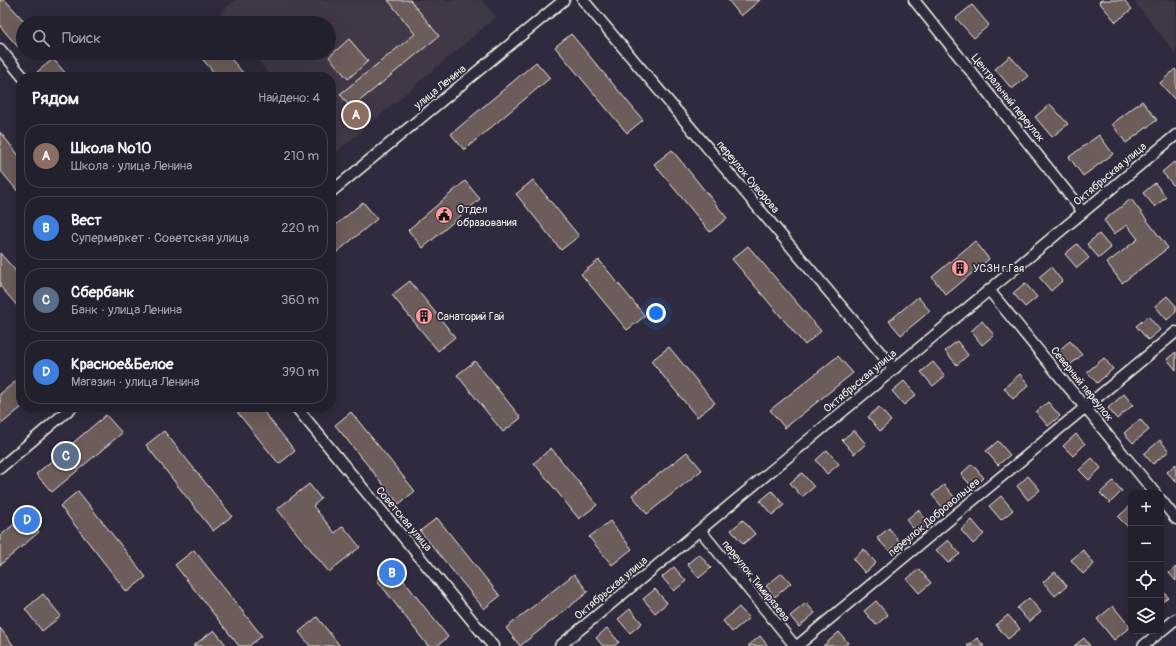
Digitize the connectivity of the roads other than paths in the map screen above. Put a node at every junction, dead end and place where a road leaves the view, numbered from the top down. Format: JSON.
{"nodes":[{"id":1,"x":564,"y":0,"type":"edge"},
{"id":2,"x":583,"y":0,"type":"edge"},
{"id":3,"x":914,"y":0,"type":"edge"},
{"id":4,"x":0,"y":50,"type":"edge"},
{"id":5,"x":19,"y":72,"type":"edge"},
{"id":6,"x":1176,"y":135,"type":"edge"},
{"id":7,"x":336,"y":188,"type":"edge"},
{"id":8,"x":1083,"y":212,"type":"junction"},
{"id":9,"x":989,"y":290,"type":"junction"},
{"id":10,"x":1176,"y":332,"type":"edge"},
{"id":11,"x":894,"y":369,"type":"junction"},
{"id":12,"x":1086,"y":407,"type":"junction"},
{"id":13,"x":66,"y":412,"type":"edge"},
{"id":14,"x":300,"y":412,"type":"edge"},
{"id":15,"x":0,"y":468,"type":"edge"},
{"id":16,"x":1153,"y":490,"type":"edge"},
{"id":17,"x":1164,"y":504,"type":"edge"},
{"id":18,"x":1176,"y":519,"type":"edge"},
{"id":19,"x":700,"y":530,"type":"junction"},
{"id":20,"x":1176,"y":619,"type":"edge"},
{"id":21,"x":493,"y":646,"type":"edge"},
{"id":22,"x":560,"y":646,"type":"edge"},
{"id":23,"x":796,"y":646,"type":"edge"},
{"id":24,"x":1143,"y":646,"type":"edge"}],
"edges":[{"from":1,"to":7,"type":"street","name":"улица Ленина"},
{"from":2,"to":11,"type":"street","name":"переулок Суворова"},
{"from":3,"to":8,"type":"street","name":"Центральный переулок"},
{"from":4,"to":5,"type":"street"},
{"from":6,"to":8,"type":"street","name":"Октябрьская улица"},
{"from":8,"to":9,"type":"street","name":"Октябрьская улица"},
{"from":9,"to":11,"type":"street","name":"Октябрьская улица"},
{"from":9,"to":12,"type":"street","name":"Северный переулок"},
{"from":10,"to":12,"type":"street","name":"переулок Добровольцев"},
{"from":11,"to":19,"type":"street","name":"Октябрьская улица"},
{"from":12,"to":16,"type":"street","name":"Северный переулок"},
{"from":12,"to":23,"type":"street","name":"переулок Добровольцев"},
{"from":13,"to":15,"type":"street"},
{"from":14,"to":21,"type":"street","name":"Советская улица"},
{"from":17,"to":18,"type":"street"},
{"from":19,"to":22,"type":"street","name":"Октябрьская улица"},
{"from":19,"to":23,"type":"street","name":"переулок Тимирязева"},
{"from":20,"to":24,"type":"street"}]}
